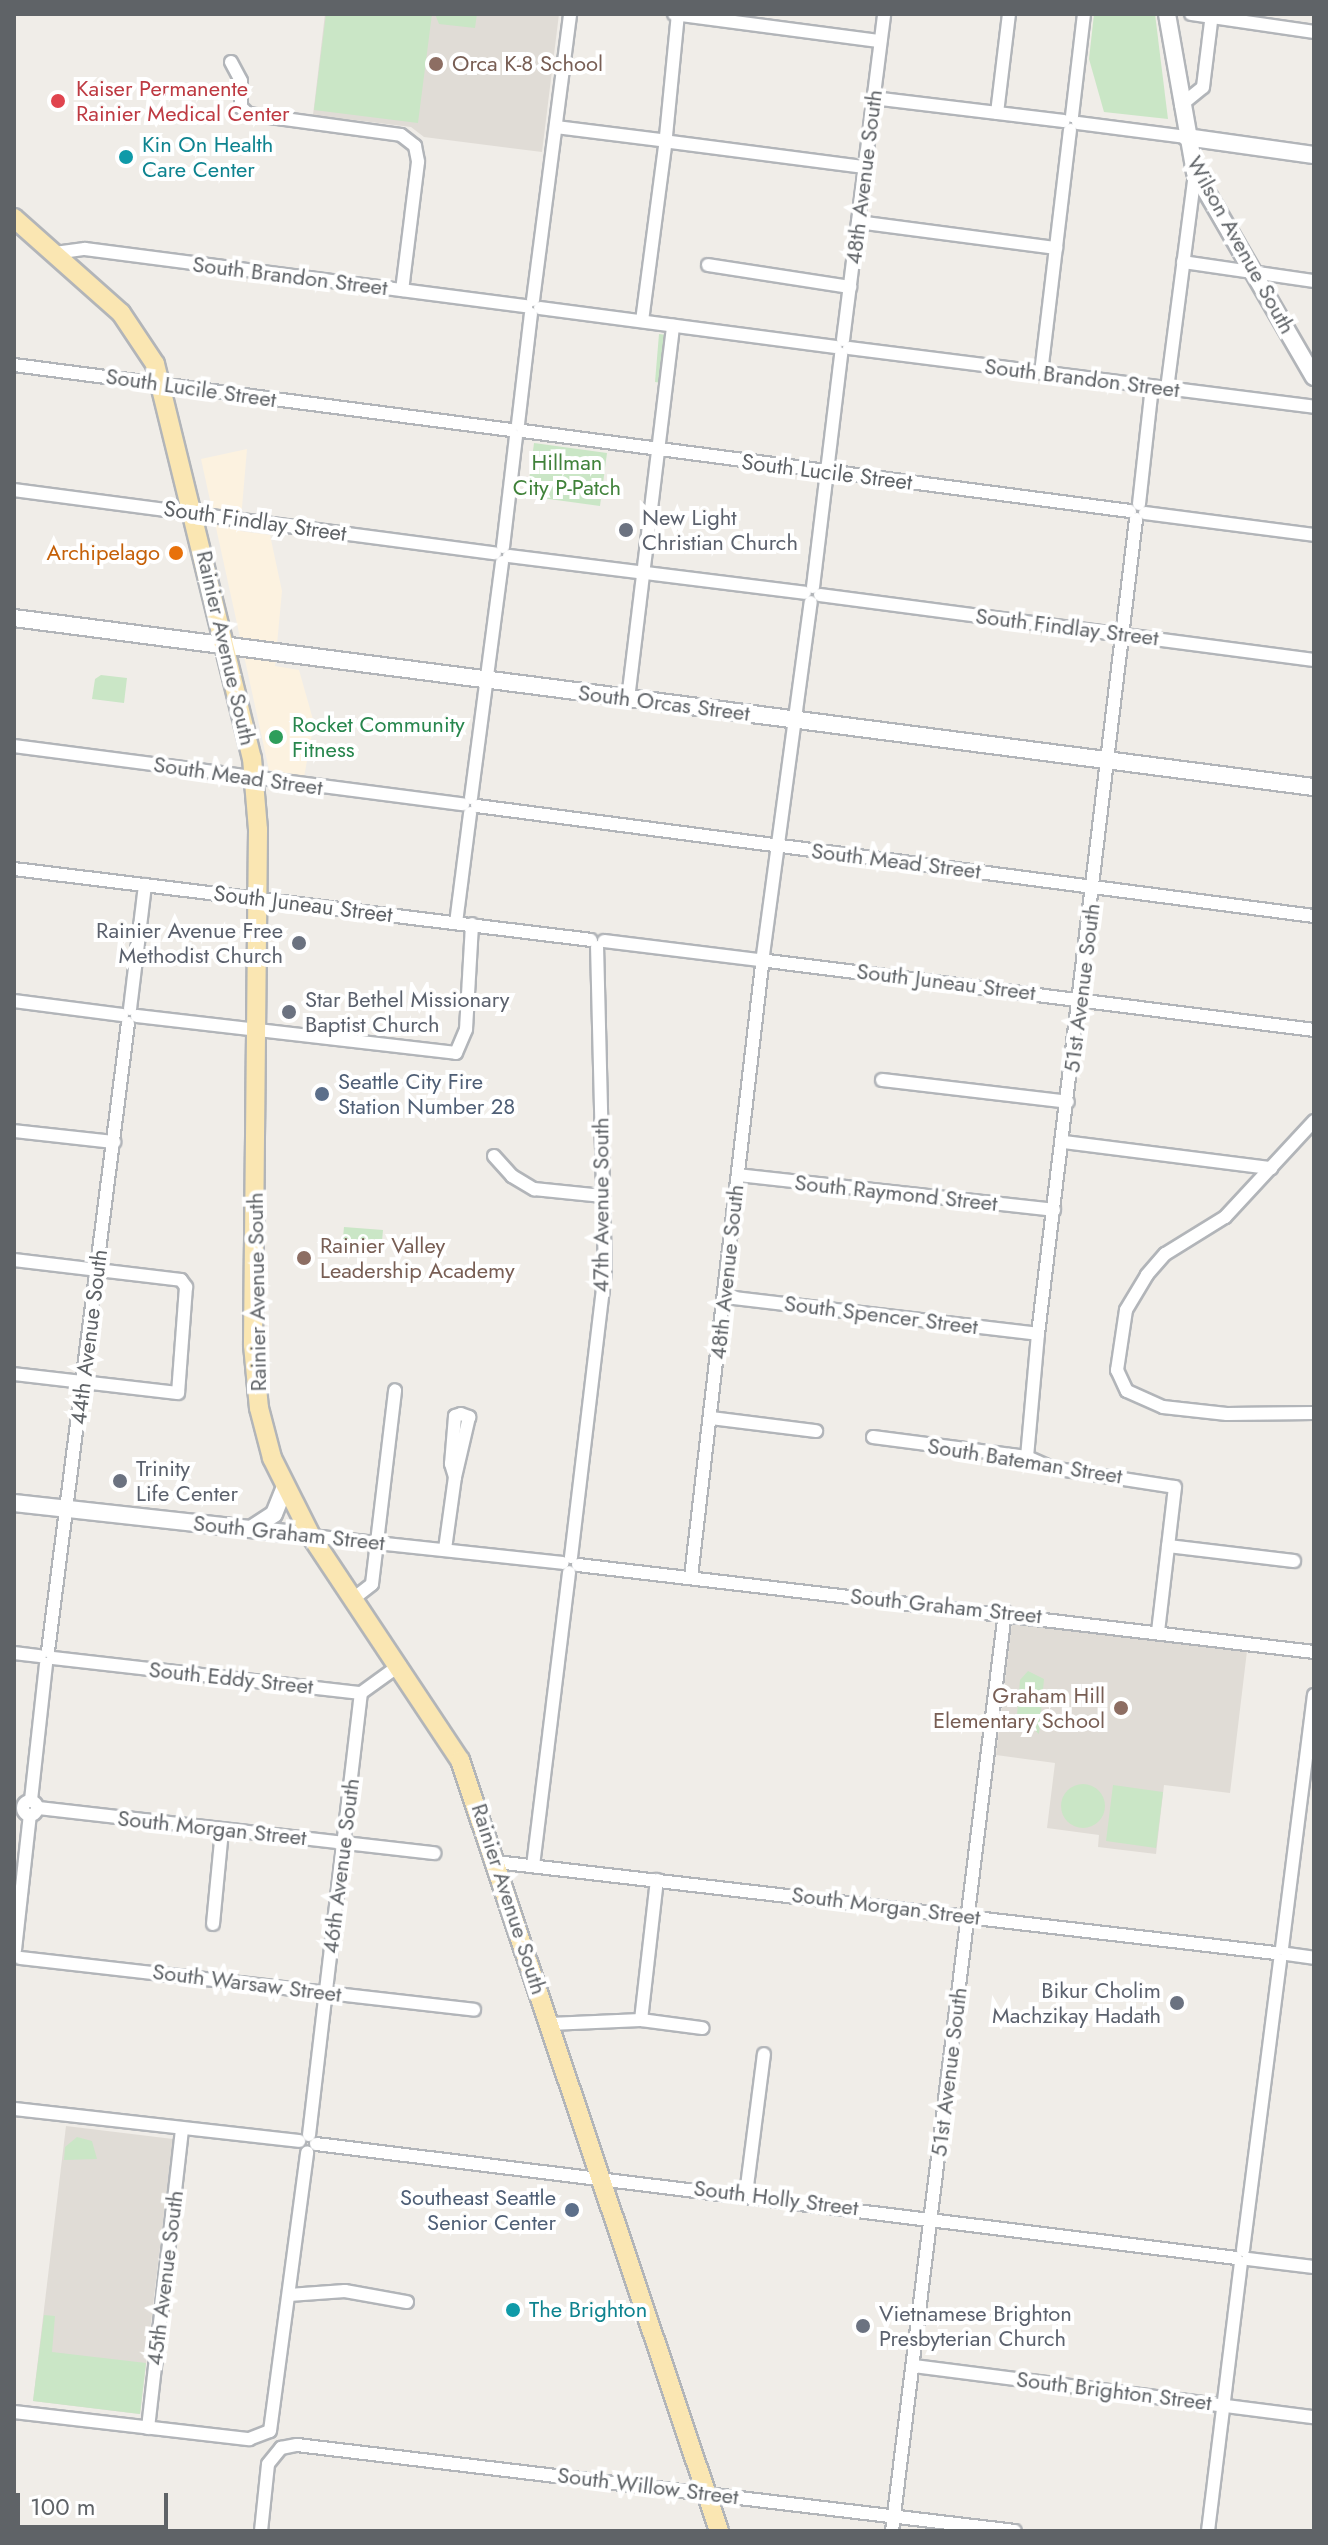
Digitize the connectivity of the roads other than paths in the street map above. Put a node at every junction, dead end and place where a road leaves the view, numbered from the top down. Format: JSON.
{"nodes":[{"id":1,"x":570,"y":14,"type":"edge"},
{"id":2,"x":677,"y":14,"type":"edge"},
{"id":3,"x":884,"y":14,"type":"edge"},
{"id":4,"x":1009,"y":14,"type":"edge"},
{"id":5,"x":1084,"y":14,"type":"edge"},
{"id":6,"x":1167,"y":14,"type":"edge"},
{"id":7,"x":1191,"y":14,"type":"edge"},
{"id":8,"x":1212,"y":16,"type":"edge"},
{"id":9,"x":1314,"y":32,"type":"edge"},
{"id":10,"x":880,"y":41,"type":"junction"},
{"id":11,"x":231,"y":62,"type":"dead end"},
{"id":12,"x":873,"y":98,"type":"junction"},
{"id":13,"x":1181,"y":105,"type":"junction"},
{"id":14,"x":997,"y":113,"type":"junction"},
{"id":15,"x":1071,"y":122,"type":"junction"},
{"id":16,"x":556,"y":127,"type":"junction"},
{"id":17,"x":1186,"y":137,"type":"junction"},
{"id":18,"x":665,"y":141,"type":"junction"},
{"id":19,"x":1314,"y":155,"type":"edge"},
{"id":20,"x":864,"y":167,"type":"junction"},
{"id":21,"x":1195,"y":172,"type":"junction"},
{"id":22,"x":858,"y":222,"type":"junction"},
{"id":23,"x":18,"y":227,"type":"edge"},
{"id":24,"x":1056,"y":248,"type":"junction"},
{"id":25,"x":55,"y":253,"type":"junction"},
{"id":26,"x":1183,"y":262,"type":"junction"},
{"id":27,"x":708,"y":265,"type":"dead end"},
{"id":28,"x":1254,"y":272,"type":"junction"},
{"id":29,"x":1314,"y":281,"type":"edge"},
{"id":30,"x":850,"y":287,"type":"junction"},
{"id":31,"x":402,"y":290,"type":"junction"},
{"id":32,"x":532,"y":307,"type":"junction"},
{"id":33,"x":642,"y":321,"type":"junction"},
{"id":34,"x":673,"y":326,"type":"junction"},
{"id":35,"x":842,"y":347,"type":"junction"},
{"id":36,"x":14,"y":365,"type":"edge"},
{"id":37,"x":1041,"y":373,"type":"junction"},
{"id":38,"x":1314,"y":377,"type":"edge"},
{"id":39,"x":162,"y":384,"type":"junction"},
{"id":40,"x":1152,"y":387,"type":"junction"},
{"id":41,"x":1167,"y":389,"type":"junction"},
{"id":42,"x":1314,"y":407,"type":"edge"},
{"id":43,"x":517,"y":430,"type":"junction"},
{"id":44,"x":659,"y":451,"type":"junction"},
{"id":45,"x":827,"y":472,"type":"junction"},
{"id":46,"x":14,"y":490,"type":"edge"},
{"id":47,"x":1137,"y":512,"type":"junction"},
{"id":48,"x":194,"y":513,"type":"junction"},
{"id":49,"x":1314,"y":535,"type":"edge"},
{"id":50,"x":502,"y":555,"type":"junction"},
{"id":51,"x":643,"y":573,"type":"junction"},
{"id":52,"x":812,"y":594,"type":"junction"},
{"id":53,"x":14,"y":618,"type":"edge"},
{"id":54,"x":1123,"y":635,"type":"junction"},
{"id":55,"x":226,"y":646,"type":"junction"},
{"id":56,"x":1314,"y":660,"type":"edge"},
{"id":57,"x":486,"y":681,"type":"junction"},
{"id":58,"x":628,"y":699,"type":"junction"},
{"id":59,"x":796,"y":720,"type":"junction"},
{"id":60,"x":14,"y":746,"type":"edge"},
{"id":61,"x":1109,"y":761,"type":"junction"},
{"id":62,"x":255,"y":778,"type":"junction"},
{"id":63,"x":1314,"y":787,"type":"edge"},
{"id":64,"x":470,"y":806,"type":"junction"},
{"id":65,"x":777,"y":846,"type":"junction"},
{"id":66,"x":14,"y":869,"type":"edge"},
{"id":67,"x":145,"y":885,"type":"junction"},
{"id":68,"x":1094,"y":887,"type":"junction"},
{"id":69,"x":258,"y":898,"type":"junction"},
{"id":70,"x":1314,"y":916,"type":"edge"},
{"id":71,"x":456,"y":923,"type":"junction"},
{"id":72,"x":472,"y":924,"type":"junction"},
{"id":73,"x":597,"y":943,"type":"junction"},
{"id":74,"x":763,"y":960,"type":"junction"},
{"id":75,"x":1080,"y":1000,"type":"junction"},
{"id":76,"x":14,"y":1001,"type":"edge"},
{"id":77,"x":129,"y":1016,"type":"junction"},
{"id":78,"x":1314,"y":1030,"type":"edge"},
{"id":79,"x":255,"y":1031,"type":"junction"},
{"id":80,"x":882,"y":1080,"type":"dead end"},
{"id":81,"x":1068,"y":1102,"type":"junction"},
{"id":82,"x":1314,"y":1121,"type":"edge"},
{"id":83,"x":14,"y":1131,"type":"edge"},
{"id":84,"x":114,"y":1142,"type":"junction"},
{"id":85,"x":1064,"y":1142,"type":"junction"},
{"id":86,"x":494,"y":1156,"type":"dead end"},
{"id":87,"x":1271,"y":1168,"type":"junction"},
{"id":88,"x":738,"y":1175,"type":"junction"},
{"id":89,"x":603,"y":1196,"type":"junction"},
{"id":90,"x":1054,"y":1210,"type":"junction"},
{"id":91,"x":14,"y":1260,"type":"edge"},
{"id":92,"x":97,"y":1270,"type":"junction"},
{"id":93,"x":725,"y":1297,"type":"junction"},
{"id":94,"x":1038,"y":1334,"type":"junction"},
{"id":95,"x":14,"y":1374,"type":"edge"},
{"id":96,"x":83,"y":1382,"type":"junction"},
{"id":97,"x":395,"y":1390,"type":"dead end"},
{"id":98,"x":1314,"y":1413,"type":"edge"},
{"id":99,"x":711,"y":1418,"type":"junction"},
{"id":100,"x":816,"y":1431,"type":"dead end"},
{"id":101,"x":873,"y":1437,"type":"dead end"},
{"id":102,"x":1027,"y":1457,"type":"junction"},
{"id":103,"x":455,"y":1477,"type":"dead end"},
{"id":104,"x":285,"y":1487,"type":"junction"},
{"id":105,"x":14,"y":1503,"type":"edge"},
{"id":106,"x":67,"y":1510,"type":"junction"},
{"id":107,"x":251,"y":1529,"type":"junction"},
{"id":108,"x":311,"y":1536,"type":"junction"},
{"id":109,"x":377,"y":1542,"type":"junction"},
{"id":110,"x":1168,"y":1546,"type":"junction"},
{"id":111,"x":445,"y":1549,"type":"junction"},
{"id":112,"x":1294,"y":1561,"type":"dead end"},
{"id":113,"x":570,"y":1564,"type":"junction"},
{"id":114,"x":691,"y":1577,"type":"junction"},
{"id":115,"x":353,"y":1599,"type":"junction"},
{"id":116,"x":1005,"y":1612,"type":"junction"},
{"id":117,"x":1158,"y":1632,"type":"junction"},
{"id":118,"x":1314,"y":1652,"type":"edge"},
{"id":119,"x":14,"y":1653,"type":"edge"},
{"id":120,"x":47,"y":1657,"type":"junction"},
{"id":121,"x":400,"y":1665,"type":"junction"},
{"id":122,"x":361,"y":1693,"type":"junction"},
{"id":123,"x":1314,"y":1695,"type":"edge"},
{"id":124,"x":27,"y":1807,"type":"edge"},
{"id":125,"x":222,"y":1830,"type":"junction"},
{"id":126,"x":343,"y":1843,"type":"junction"},
{"id":127,"x":434,"y":1853,"type":"dead end"},
{"id":128,"x":496,"y":1862,"type":"junction"},
{"id":129,"x":533,"y":1866,"type":"junction"},
{"id":130,"x":657,"y":1880,"type":"junction"},
{"id":131,"x":968,"y":1916,"type":"junction"},
{"id":132,"x":213,"y":1924,"type":"dead end"},
{"id":133,"x":1281,"y":1954,"type":"junction"},
{"id":134,"x":16,"y":1955,"type":"edge"},
{"id":135,"x":1314,"y":1958,"type":"edge"},
{"id":136,"x":326,"y":1992,"type":"junction"},
{"id":137,"x":474,"y":2010,"type":"dead end"},
{"id":138,"x":641,"y":2020,"type":"junction"},
{"id":139,"x":550,"y":2024,"type":"junction"},
{"id":140,"x":702,"y":2028,"type":"dead end"},
{"id":141,"x":764,"y":2054,"type":"dead end"},
{"id":142,"x":14,"y":2109,"type":"edge"},
{"id":143,"x":182,"y":2129,"type":"junction"},
{"id":144,"x":308,"y":2143,"type":"junction"},
{"id":145,"x":602,"y":2178,"type":"junction"},
{"id":146,"x":746,"y":2194,"type":"junction"},
{"id":147,"x":930,"y":2217,"type":"junction"},
{"id":148,"x":1242,"y":2258,"type":"junction"},
{"id":149,"x":1314,"y":2267,"type":"edge"},
{"id":150,"x":289,"y":2295,"type":"junction"},
{"id":151,"x":407,"y":2302,"type":"dead end"},
{"id":152,"x":914,"y":2366,"type":"junction"},
{"id":153,"x":1224,"y":2405,"type":"junction"},
{"id":154,"x":14,"y":2412,"type":"edge"},
{"id":155,"x":1314,"y":2417,"type":"edge"},
{"id":156,"x":148,"y":2428,"type":"junction"},
{"id":157,"x":706,"y":2493,"type":"junction"},
{"id":158,"x":894,"y":2515,"type":"junction"},
{"id":159,"x":261,"y":2531,"type":"edge"},
{"id":160,"x":719,"y":2531,"type":"edge"},
{"id":161,"x":892,"y":2531,"type":"edge"},
{"id":162,"x":1015,"y":2531,"type":"edge"},
{"id":163,"x":1208,"y":2531,"type":"edge"}],
"edges":[{"from":1,"to":16,"type":"street"},
{"from":2,"to":10,"type":"street"},
{"from":2,"to":18,"type":"street"},
{"from":3,"to":10,"type":"street","name":"48th Avenue South"},
{"from":4,"to":14,"type":"street"},
{"from":5,"to":15,"type":"street"},
{"from":6,"to":13,"type":"street","name":"Wilson Avenue South"},
{"from":7,"to":8,"type":"street"},
{"from":8,"to":9,"type":"street"},
{"from":8,"to":13,"type":"street"},
{"from":10,"to":12,"type":"street","name":"48th Avenue South"},
{"from":11,"to":31,"type":"street"},
{"from":12,"to":14,"type":"street"},
{"from":12,"to":20,"type":"street","name":"48th Avenue South"},
{"from":13,"to":17,"type":"street","name":"Wilson Avenue South"},
{"from":14,"to":15,"type":"street"},
{"from":15,"to":17,"type":"street"},
{"from":15,"to":24,"type":"street"},
{"from":16,"to":18,"type":"street"},
{"from":16,"to":32,"type":"street"},
{"from":17,"to":19,"type":"street"},
{"from":17,"to":21,"type":"street","name":"Wilson Avenue South"},
{"from":18,"to":20,"type":"street"},
{"from":18,"to":33,"type":"street"},
{"from":20,"to":22,"type":"street","name":"48th Avenue South"},
{"from":21,"to":26,"type":"street"},
{"from":21,"to":28,"type":"street","name":"Wilson Avenue South"},
{"from":22,"to":24,"type":"street"},
{"from":22,"to":30,"type":"street","name":"48th Avenue South"},
{"from":23,"to":25,"type":"main road","name":"Rainier Avenue South"},
{"from":24,"to":37,"type":"street"},
{"from":25,"to":31,"type":"street","name":"South Brandon Street"},
{"from":25,"to":39,"type":"main road","name":"Rainier Avenue South"},
{"from":26,"to":28,"type":"street"},
{"from":26,"to":41,"type":"street"},
{"from":27,"to":30,"type":"street"},
{"from":28,"to":29,"type":"street"},
{"from":28,"to":38,"type":"street","name":"Wilson Avenue South"},
{"from":30,"to":35,"type":"street","name":"48th Avenue South"},
{"from":31,"to":32,"type":"street","name":"South Brandon Street"},
{"from":32,"to":33,"type":"street","name":"South Brandon Street"},
{"from":32,"to":43,"type":"street"},
{"from":33,"to":34,"type":"street","name":"South Brandon Street"},
{"from":34,"to":35,"type":"street","name":"South Brandon Street"},
{"from":34,"to":44,"type":"street"},
{"from":35,"to":37,"type":"street","name":"South Brandon Street"},
{"from":35,"to":45,"type":"street","name":"48th Avenue South"},
{"from":36,"to":39,"type":"street","name":"South Lucile Street"},
{"from":37,"to":40,"type":"street","name":"South Brandon Street"},
{"from":39,"to":43,"type":"street","name":"South Lucile Street"},
{"from":39,"to":48,"type":"main road","name":"Rainier Avenue South"},
{"from":40,"to":41,"type":"street","name":"South Brandon Street"},
{"from":40,"to":47,"type":"street","name":"51st Avenue South"},
{"from":41,"to":42,"type":"street","name":"South Brandon Street"},
{"from":43,"to":44,"type":"street","name":"South Lucile Street"},
{"from":43,"to":50,"type":"street"},
{"from":44,"to":45,"type":"street","name":"South Lucile Street"},
{"from":44,"to":51,"type":"street"},
{"from":45,"to":47,"type":"street","name":"South Lucile Street"},
{"from":45,"to":52,"type":"street","name":"48th Avenue South"},
{"from":46,"to":48,"type":"street","name":"South Findlay Street"},
{"from":47,"to":49,"type":"street","name":"South Lucile Street"},
{"from":47,"to":54,"type":"street","name":"51st Avenue South"},
{"from":48,"to":50,"type":"street","name":"South Findlay Street"},
{"from":48,"to":55,"type":"main road","name":"Rainier Avenue South"},
{"from":50,"to":51,"type":"street","name":"South Findlay Street"},
{"from":50,"to":57,"type":"street"},
{"from":51,"to":52,"type":"street","name":"South Findlay Street"},
{"from":51,"to":58,"type":"street"},
{"from":52,"to":54,"type":"street","name":"South Findlay Street"},
{"from":52,"to":59,"type":"street","name":"48th Avenue South"},
{"from":53,"to":55,"type":"street","name":"South Orcas Street"},
{"from":54,"to":56,"type":"street","name":"South Findlay Street"},
{"from":54,"to":61,"type":"street","name":"51st Avenue South"},
{"from":55,"to":57,"type":"street","name":"South Orcas Street"},
{"from":55,"to":62,"type":"main road","name":"Rainier Avenue South"},
{"from":57,"to":58,"type":"street","name":"South Orcas Street"},
{"from":57,"to":64,"type":"street"},
{"from":58,"to":59,"type":"street","name":"South Orcas Street"},
{"from":59,"to":61,"type":"street","name":"South Orcas Street"},
{"from":59,"to":65,"type":"street","name":"48th Avenue South"},
{"from":60,"to":62,"type":"street","name":"South Mead Street"},
{"from":61,"to":63,"type":"street","name":"South Orcas Street"},
{"from":61,"to":68,"type":"street","name":"51st Avenue South"},
{"from":62,"to":64,"type":"street","name":"South Mead Street"},
{"from":62,"to":69,"type":"main road","name":"Rainier Avenue South"},
{"from":64,"to":65,"type":"street","name":"South Mead Street"},
{"from":64,"to":71,"type":"street"},
{"from":65,"to":68,"type":"street","name":"South Mead Street"},
{"from":65,"to":74,"type":"street","name":"48th Avenue South"},
{"from":66,"to":67,"type":"street","name":"South Juneau Street"},
{"from":67,"to":69,"type":"street","name":"South Juneau Street"},
{"from":67,"to":77,"type":"street","name":"44th Avenue South"},
{"from":68,"to":70,"type":"street","name":"South Mead Street"},
{"from":68,"to":75,"type":"street","name":"51st Avenue South"},
{"from":69,"to":71,"type":"street","name":"South Juneau Street"},
{"from":69,"to":79,"type":"main road","name":"Rainier Avenue South"},
{"from":71,"to":72,"type":"street","name":"South Juneau Street"},
{"from":72,"to":73,"type":"street","name":"South Juneau Street"},
{"from":72,"to":79,"type":"street"},
{"from":73,"to":74,"type":"street","name":"South Juneau Street"},
{"from":73,"to":89,"type":"street","name":"47th Avenue South"},
{"from":74,"to":75,"type":"street","name":"South Juneau Street"},
{"from":74,"to":88,"type":"street","name":"48th Avenue South"},
{"from":75,"to":78,"type":"street","name":"South Juneau Street"},
{"from":75,"to":81,"type":"street","name":"51st Avenue South"},
{"from":76,"to":77,"type":"street"},
{"from":77,"to":79,"type":"street"},
{"from":77,"to":84,"type":"street","name":"44th Avenue South"},
{"from":79,"to":104,"type":"main road","name":"Rainier Avenue South"},
{"from":80,"to":81,"type":"street"},
{"from":81,"to":85,"type":"street","name":"51st Avenue South"},
{"from":82,"to":87,"type":"street"},
{"from":83,"to":84,"type":"street"},
{"from":84,"to":92,"type":"street","name":"44th Avenue South"},
{"from":85,"to":87,"type":"street"},
{"from":85,"to":90,"type":"street","name":"51st Avenue South"},
{"from":86,"to":89,"type":"street"},
{"from":87,"to":98,"type":"street"},
{"from":88,"to":90,"type":"street","name":"South Raymond Street"},
{"from":88,"to":93,"type":"street","name":"48th Avenue South"},
{"from":89,"to":113,"type":"street","name":"47th Avenue South"},
{"from":90,"to":94,"type":"street","name":"51st Avenue South"},
{"from":91,"to":92,"type":"street"},
{"from":92,"to":96,"type":"street","name":"44th Avenue South"},
{"from":92,"to":96,"type":"street"},
{"from":93,"to":94,"type":"street","name":"South Spencer Street"},
{"from":93,"to":99,"type":"street","name":"48th Avenue South"},
{"from":94,"to":102,"type":"street","name":"51st Avenue South"},
{"from":95,"to":96,"type":"street"},
{"from":96,"to":106,"type":"street","name":"44th Avenue South"},
{"from":97,"to":109,"type":"street"},
{"from":99,"to":100,"type":"street"},
{"from":99,"to":114,"type":"street","name":"48th Avenue South"},
{"from":101,"to":102,"type":"street","name":"South Bateman Street"},
{"from":102,"to":110,"type":"street","name":"South Bateman Street"},
{"from":103,"to":111,"type":"street"},
{"from":104,"to":107,"type":"street"},
{"from":104,"to":108,"type":"main road","name":"Rainier Avenue South"},
{"from":105,"to":106,"type":"street","name":"South Graham Street"},
{"from":106,"to":107,"type":"street","name":"South Graham Street"},
{"from":106,"to":120,"type":"street","name":"44th Avenue South"},
{"from":107,"to":108,"type":"street","name":"South Graham Street"},
{"from":108,"to":109,"type":"street","name":"South Graham Street"},
{"from":108,"to":115,"type":"main road","name":"Rainier Avenue South"},
{"from":109,"to":111,"type":"street","name":"South Graham Street"},
{"from":109,"to":115,"type":"street"},
{"from":110,"to":112,"type":"street"},
{"from":110,"to":117,"type":"street"},
{"from":111,"to":113,"type":"street","name":"South Graham Street"},
{"from":113,"to":114,"type":"street","name":"South Graham Street"},
{"from":113,"to":129,"type":"street","name":"47th Avenue South"},
{"from":114,"to":116,"type":"street","name":"South Graham Street"},
{"from":115,"to":121,"type":"main road","name":"Rainier Avenue South"},
{"from":116,"to":117,"type":"street","name":"South Graham Street"},
{"from":116,"to":131,"type":"street","name":"51st Avenue South"},
{"from":117,"to":118,"type":"street","name":"South Graham Street"},
{"from":119,"to":120,"type":"street","name":"South Eddy Street"},
{"from":120,"to":122,"type":"street","name":"South Eddy Street"},
{"from":120,"to":124,"type":"street","name":"44th Avenue South"},
{"from":121,"to":122,"type":"street"},
{"from":121,"to":128,"type":"main road","name":"Rainier Avenue South"},
{"from":122,"to":126,"type":"street","name":"46th Avenue South"},
{"from":123,"to":133,"type":"street"},
{"from":124,"to":125,"type":"street","name":"South Morgan Street"},
{"from":124,"to":134,"type":"street","name":"44th Avenue South"},
{"from":125,"to":126,"type":"street","name":"South Morgan Street"},
{"from":125,"to":132,"type":"street"},
{"from":126,"to":127,"type":"street","name":"South Morgan Street"},
{"from":126,"to":136,"type":"street","name":"46th Avenue South"},
{"from":128,"to":129,"type":"street","name":"South Morgan Street"},
{"from":128,"to":139,"type":"main road","name":"Rainier Avenue South"},
{"from":129,"to":130,"type":"street","name":"South Morgan Street"},
{"from":130,"to":131,"type":"street","name":"South Morgan Street"},
{"from":130,"to":138,"type":"street"},
{"from":131,"to":133,"type":"street","name":"South Morgan Street"},
{"from":131,"to":147,"type":"street","name":"51st Avenue South"},
{"from":133,"to":135,"type":"street","name":"South Morgan Street"},
{"from":133,"to":148,"type":"street"},
{"from":134,"to":136,"type":"street","name":"South Warsaw Street"},
{"from":136,"to":137,"type":"street","name":"South Warsaw Street"},
{"from":136,"to":144,"type":"street","name":"46th Avenue South"},
{"from":138,"to":139,"type":"street"},
{"from":138,"to":140,"type":"street"},
{"from":139,"to":145,"type":"main road","name":"Rainier Avenue South"},
{"from":141,"to":146,"type":"street"},
{"from":142,"to":143,"type":"street","name":"South Holly Street"},
{"from":143,"to":144,"type":"street","name":"South Holly Street"},
{"from":143,"to":156,"type":"street","name":"45th Avenue South"},
{"from":144,"to":145,"type":"street","name":"South Holly Street"},
{"from":144,"to":150,"type":"street","name":"46th Avenue South"},
{"from":145,"to":146,"type":"street","name":"South Holly Street"},
{"from":145,"to":157,"type":"main road","name":"Rainier Avenue South"},
{"from":146,"to":147,"type":"street","name":"South Holly Street"},
{"from":147,"to":148,"type":"street","name":"South Holly Street"},
{"from":147,"to":152,"type":"street","name":"51st Avenue South"},
{"from":148,"to":149,"type":"street","name":"South Holly Street"},
{"from":148,"to":153,"type":"street"},
{"from":150,"to":151,"type":"street"},
{"from":150,"to":156,"type":"street","name":"46th Avenue South"},
{"from":152,"to":153,"type":"street","name":"South Brighton Street"},
{"from":152,"to":158,"type":"street","name":"51st Avenue South"},
{"from":153,"to":155,"type":"street","name":"South Brighton Street"},
{"from":153,"to":163,"type":"street"},
{"from":154,"to":156,"type":"street"},
{"from":157,"to":158,"type":"street","name":"South Willow Street"},
{"from":157,"to":159,"type":"street","name":"South Willow Street"},
{"from":157,"to":160,"type":"main road","name":"Rainier Avenue South"},
{"from":158,"to":161,"type":"street","name":"51st Avenue South"},
{"from":158,"to":162,"type":"street","name":"South Willow Street"}]}
